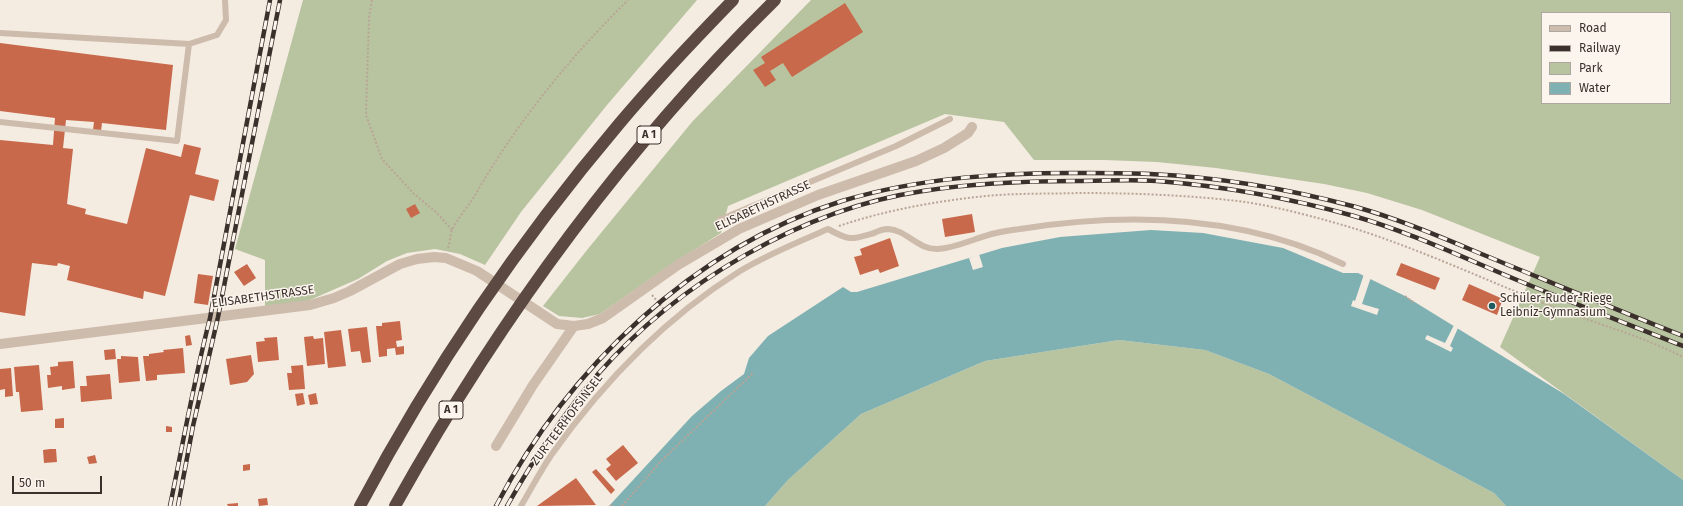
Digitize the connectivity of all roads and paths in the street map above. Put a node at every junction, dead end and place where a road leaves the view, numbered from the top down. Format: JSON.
{"nodes":[{"id":1,"x":226,"y":0,"type":"edge"},
{"id":2,"x":372,"y":0,"type":"edge"},
{"id":3,"x":628,"y":0,"type":"edge"},
{"id":4,"x":733,"y":0,"type":"edge"},
{"id":5,"x":775,"y":0,"type":"edge"},
{"id":6,"x":0,"y":33,"type":"edge"},
{"id":7,"x":189,"y":44,"type":"junction"},
{"id":8,"x":950,"y":119,"type":"dead end"},
{"id":9,"x":0,"y":122,"type":"edge"},
{"id":10,"x":972,"y":127,"type":"dead end"},
{"id":11,"x":719,"y":220,"type":"dead end"},
{"id":12,"x":452,"y":230,"type":"junction"},
{"id":13,"x":446,"y":258,"type":"junction"},
{"id":14,"x":1343,"y":264,"type":"dead end"},
{"id":15,"x":646,"y":288,"type":"junction"},
{"id":16,"x":1405,"y":296,"type":"dead end"},
{"id":17,"x":1414,"y":303,"type":"dead end"},
{"id":18,"x":673,"y":320,"type":"junction"},
{"id":19,"x":574,"y":326,"type":"junction"},
{"id":20,"x":0,"y":344,"type":"edge"},
{"id":21,"x":753,"y":372,"type":"dead end"},
{"id":22,"x":496,"y":446,"type":"dead end"},
{"id":23,"x":360,"y":506,"type":"edge"},
{"id":24,"x":395,"y":506,"type":"edge"},
{"id":25,"x":521,"y":506,"type":"edge"},
{"id":26,"x":622,"y":506,"type":"edge"}],
"edges":[{"from":1,"to":7,"type":"lane"},
{"from":2,"to":12,"type":"path"},
{"from":3,"to":12,"type":"path"},
{"from":4,"to":23,"type":"highway","number":"A 1"},
{"from":5,"to":24,"type":"highway","number":"A 1"},
{"from":6,"to":7,"type":"lane"},
{"from":7,"to":9,"type":"lane"},
{"from":8,"to":11,"type":"lane"},
{"from":10,"to":15,"type":"street","name":"ELISABETHSTRASSE"},
{"from":12,"to":13,"type":"path"},
{"from":13,"to":19,"type":"street","name":"ELISABETHSTRASSE"},
{"from":13,"to":20,"type":"street","name":"ELISABETHSTRASSE"},
{"from":14,"to":18,"type":"lane","name":"ZUR TEERHOFSINSEL"},
{"from":15,"to":18,"type":"path"},
{"from":15,"to":19,"type":"street","name":"ELISABETHSTRASSE"},
{"from":16,"to":17,"type":"path"},
{"from":18,"to":25,"type":"lane","name":"ZUR TEERHOFSINSEL"},
{"from":19,"to":22,"type":"street"},
{"from":21,"to":26,"type":"path"}]}
